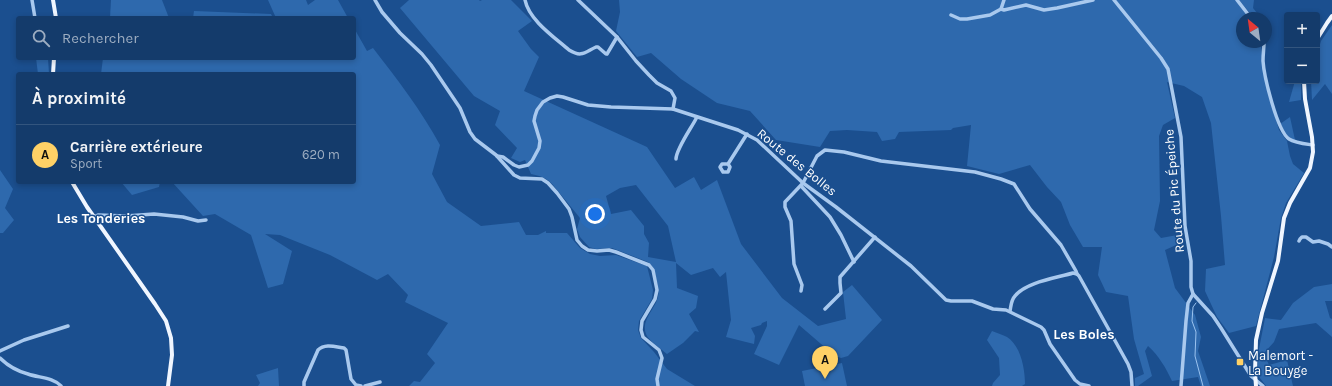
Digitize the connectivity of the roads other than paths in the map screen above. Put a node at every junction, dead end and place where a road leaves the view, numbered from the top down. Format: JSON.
{"nodes":[{"id":1,"x":32,"y":0,"type":"edge"},
{"id":2,"x":53,"y":0,"type":"edge"},
{"id":3,"x":376,"y":0,"type":"edge"},
{"id":4,"x":524,"y":0,"type":"edge"},
{"id":5,"x":578,"y":0,"type":"edge"},
{"id":6,"x":1004,"y":0,"type":"edge"},
{"id":7,"x":1093,"y":0,"type":"edge"},
{"id":8,"x":1114,"y":0,"type":"edge"},
{"id":9,"x":1237,"y":0,"type":"edge"},
{"id":10,"x":1001,"y":9,"type":"junction"},
{"id":11,"x":1246,"y":12,"type":"edge"},
{"id":12,"x":951,"y":15,"type":"dead end"},
{"id":13,"x":35,"y":16,"type":"edge"},
{"id":14,"x":56,"y":16,"type":"edge"},
{"id":15,"x":1332,"y":16,"type":"edge"},
{"id":16,"x":1320,"y":34,"type":"edge"},
{"id":17,"x":617,"y":37,"type":"junction"},
{"id":18,"x":1264,"y":48,"type":"edge"},
{"id":19,"x":54,"y":60,"type":"edge"},
{"id":20,"x":53,"y":72,"type":"edge"},
{"id":21,"x":1304,"y":84,"type":"edge"},
{"id":22,"x":673,"y":109,"type":"junction"},
{"id":23,"x":697,"y":117,"type":"junction"},
{"id":24,"x":747,"y":134,"type":"junction"},
{"id":25,"x":1313,"y":144,"type":"junction"},
{"id":26,"x":497,"y":156,"type":"junction"},
{"id":27,"x":676,"y":159,"type":"dead end"},
{"id":28,"x":728,"y":164,"type":"dead end"},
{"id":29,"x":73,"y":184,"type":"edge"},
{"id":30,"x":802,"y":184,"type":"junction"},
{"id":31,"x":94,"y":216,"type":"junction"},
{"id":32,"x":206,"y":220,"type":"dead end"},
{"id":33,"x":875,"y":237,"type":"junction"},
{"id":34,"x":1299,"y":241,"type":"dead end"},
{"id":35,"x":1332,"y":247,"type":"edge"},
{"id":36,"x":854,"y":262,"type":"junction"},
{"id":37,"x":1077,"y":274,"type":"junction"},
{"id":38,"x":801,"y":291,"type":"dead end"},
{"id":39,"x":1193,"y":294,"type":"junction"},
{"id":40,"x":825,"y":309,"type":"dead end"},
{"id":41,"x":1010,"y":311,"type":"junction"},
{"id":42,"x":68,"y":326,"type":"dead end"},
{"id":43,"x":0,"y":350,"type":"edge"},
{"id":44,"x":0,"y":358,"type":"edge"},
{"id":45,"x":1255,"y":379,"type":"junction"},
{"id":46,"x":380,"y":382,"type":"dead end"},
{"id":47,"x":61,"y":386,"type":"edge"},
{"id":48,"x":168,"y":386,"type":"edge"},
{"id":49,"x":304,"y":386,"type":"edge"},
{"id":50,"x":356,"y":386,"type":"edge"},
{"id":51,"x":361,"y":386,"type":"edge"},
{"id":52,"x":365,"y":386,"type":"edge"},
{"id":53,"x":658,"y":386,"type":"edge"},
{"id":54,"x":1089,"y":386,"type":"edge"},
{"id":55,"x":1132,"y":386,"type":"edge"},
{"id":56,"x":1181,"y":386,"type":"edge"},
{"id":57,"x":1256,"y":386,"type":"edge"},
{"id":58,"x":1263,"y":386,"type":"edge"}],
"edges":[{"from":1,"to":13,"type":"street"},
{"from":2,"to":14,"type":"main road"},
{"from":3,"to":26,"type":"street"},
{"from":4,"to":17,"type":"street"},
{"from":5,"to":17,"type":"street"},
{"from":6,"to":10,"type":"street"},
{"from":7,"to":10,"type":"street"},
{"from":8,"to":39,"type":"street","name":"Route du Pic Épeiche"},
{"from":9,"to":11,"type":"street"},
{"from":10,"to":12,"type":"street"},
{"from":15,"to":16,"type":"main road"},
{"from":17,"to":22,"type":"street"},
{"from":18,"to":25,"type":"street"},
{"from":19,"to":20,"type":"main road"},
{"from":21,"to":25,"type":"main road"},
{"from":22,"to":23,"type":"street","name":"Route des Bolles"},
{"from":22,"to":26,"type":"street","name":"Route des Bolles"},
{"from":23,"to":24,"type":"street","name":"Route des Bolles"},
{"from":23,"to":27,"type":"street"},
{"from":24,"to":28,"type":"street"},
{"from":24,"to":30,"type":"street","name":"Route des Bolles"},
{"from":25,"to":45,"type":"main road"},
{"from":26,"to":53,"type":"street"},
{"from":29,"to":31,"type":"main road"},
{"from":30,"to":33,"type":"street","name":"Route des Bolles"},
{"from":30,"to":36,"type":"street"},
{"from":30,"to":37,"type":"street"},
{"from":30,"to":38,"type":"street"},
{"from":31,"to":32,"type":"street"},
{"from":31,"to":48,"type":"main road"},
{"from":33,"to":36,"type":"street"},
{"from":33,"to":41,"type":"street","name":"Route des Bolles"},
{"from":34,"to":35,"type":"street"},
{"from":36,"to":40,"type":"street"},
{"from":37,"to":41,"type":"street"},
{"from":37,"to":55,"type":"street"},
{"from":39,"to":45,"type":"street"},
{"from":39,"to":56,"type":"street"},
{"from":41,"to":54,"type":"street"},
{"from":42,"to":43,"type":"street"},
{"from":44,"to":47,"type":"street"},
{"from":45,"to":57,"type":"main road"},
{"from":45,"to":58,"type":"street"},
{"from":46,"to":52,"type":"street"},
{"from":49,"to":50,"type":"street"},
{"from":50,"to":51,"type":"street"}]}
